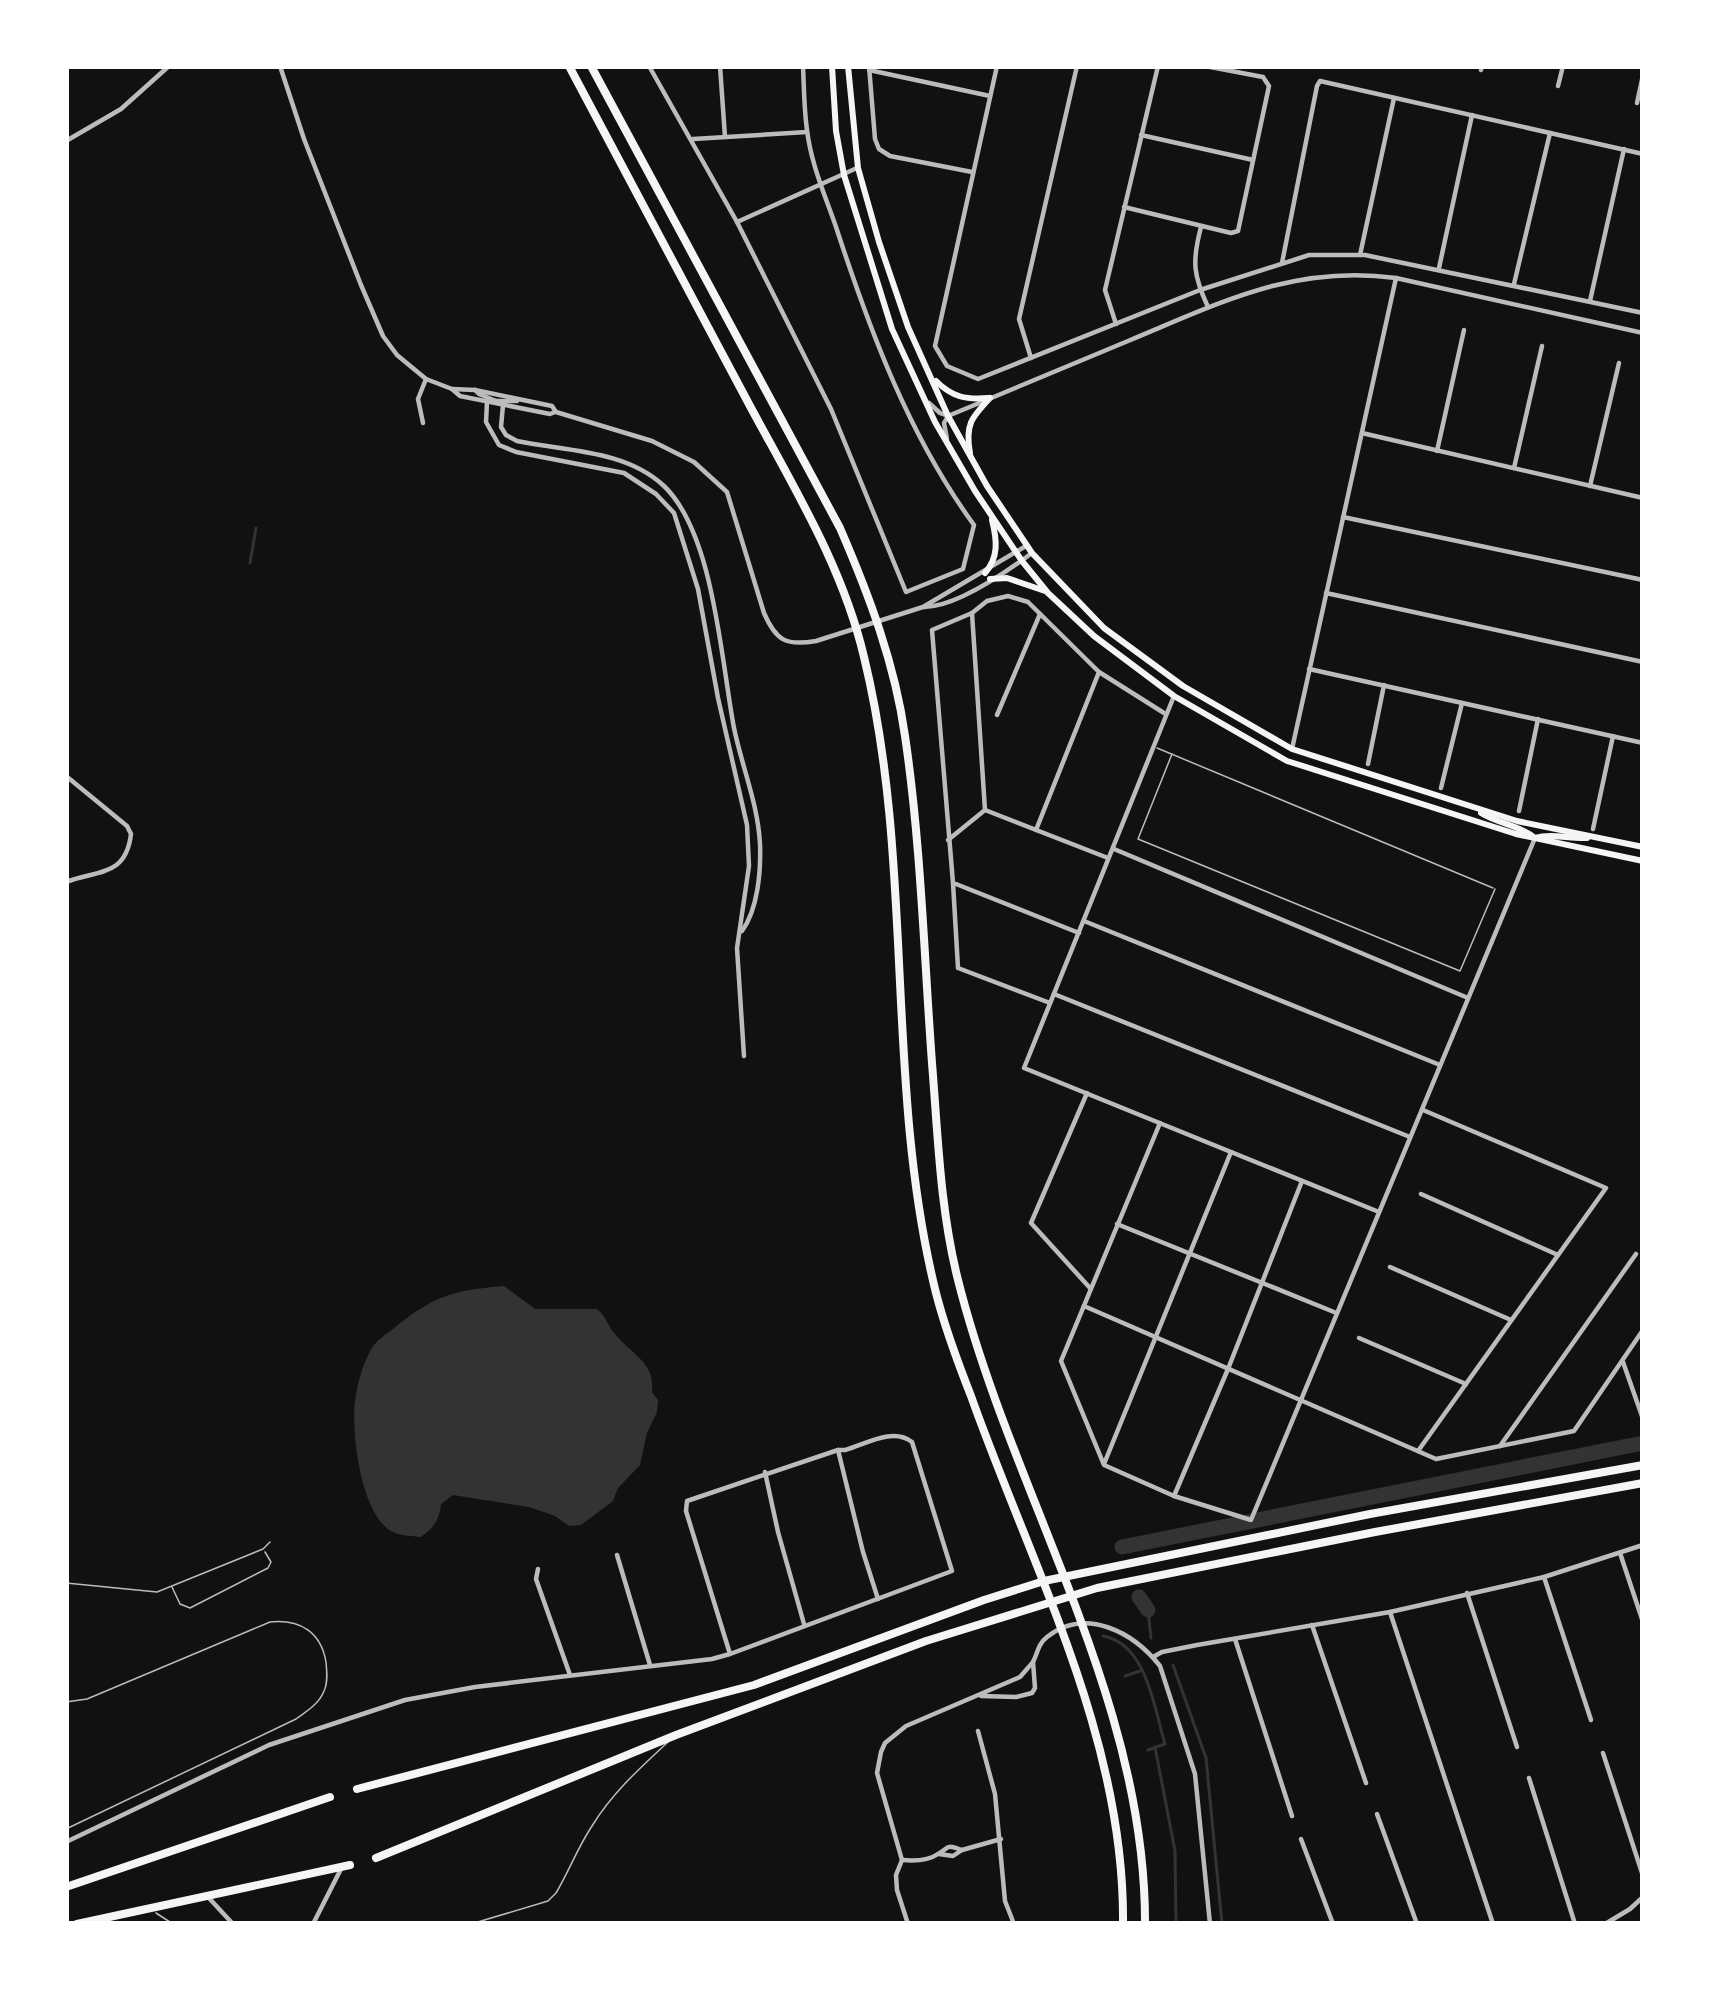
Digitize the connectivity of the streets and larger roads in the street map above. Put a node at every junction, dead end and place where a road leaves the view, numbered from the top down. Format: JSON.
{"nodes":[{"id":1,"x":169,"y":66,"type":"edge"},
{"id":2,"x":280,"y":66,"type":"edge"},
{"id":3,"x":568,"y":66,"type":"edge"},
{"id":4,"x":591,"y":66,"type":"edge"},
{"id":5,"x":649,"y":66,"type":"edge"},
{"id":6,"x":720,"y":66,"type":"edge"},
{"id":7,"x":803,"y":66,"type":"edge"},
{"id":8,"x":832,"y":66,"type":"edge"},
{"id":9,"x":848,"y":66,"type":"edge"},
{"id":10,"x":997,"y":66,"type":"edge"},
{"id":11,"x":1077,"y":66,"type":"edge"},
{"id":12,"x":1158,"y":66,"type":"edge"},
{"id":13,"x":1205,"y":66,"type":"edge"},
{"id":14,"x":1563,"y":66,"type":"edge"},
{"id":15,"x":869,"y":68,"type":"edge"},
{"id":16,"x":1643,"y":75,"type":"edge"},
{"id":17,"x":1558,"y":86,"type":"dead end"},
{"id":18,"x":990,"y":96,"type":"junction"},
{"id":19,"x":1394,"y":98,"type":"junction"},
{"id":20,"x":1636,"y":104,"type":"dead end"},
{"id":21,"x":1472,"y":116,"type":"junction"},
{"id":22,"x":807,"y":132,"type":"junction"},
{"id":23,"x":1550,"y":133,"type":"junction"},
{"id":24,"x":1142,"y":135,"type":"junction"},
{"id":25,"x":725,"y":137,"type":"junction"},
{"id":26,"x":690,"y":140,"type":"junction"},
{"id":27,"x":66,"y":141,"type":"edge"},
{"id":28,"x":1624,"y":149,"type":"junction"},
{"id":29,"x":1643,"y":154,"type":"edge"},
{"id":30,"x":1253,"y":160,"type":"junction"},
{"id":31,"x":858,"y":168,"type":"junction"},
{"id":32,"x":972,"y":172,"type":"junction"},
{"id":33,"x":844,"y":175,"type":"junction"},
{"id":34,"x":820,"y":186,"type":"junction"},
{"id":35,"x":1124,"y":207,"type":"junction"},
{"id":36,"x":737,"y":222,"type":"junction"},
{"id":37,"x":1201,"y":227,"type":"junction"},
{"id":38,"x":1360,"y":255,"type":"junction"},
{"id":39,"x":1282,"y":263,"type":"junction"},
{"id":40,"x":1439,"y":269,"type":"junction"},
{"id":41,"x":1396,"y":278,"type":"junction"},
{"id":42,"x":1514,"y":284,"type":"junction"},
{"id":43,"x":1200,"y":290,"type":"junction"},
{"id":44,"x":1590,"y":302,"type":"junction"},
{"id":45,"x":1208,"y":308,"type":"junction"},
{"id":46,"x":1643,"y":313,"type":"edge"},
{"id":47,"x":1116,"y":323,"type":"junction"},
{"id":48,"x":1464,"y":330,"type":"dead end"},
{"id":49,"x":1643,"y":333,"type":"edge"},
{"id":50,"x":1542,"y":346,"type":"dead end"},
{"id":51,"x":1031,"y":358,"type":"junction"},
{"id":52,"x":1619,"y":363,"type":"dead end"},
{"id":53,"x":929,"y":374,"type":"junction"},
{"id":54,"x":426,"y":379,"type":"junction"},
{"id":55,"x":452,"y":389,"type":"junction"},
{"id":56,"x":475,"y":390,"type":"junction"},
{"id":57,"x":924,"y":398,"type":"junction"},
{"id":58,"x":990,"y":398,"type":"junction"},
{"id":59,"x":522,"y":399,"type":"junction"},
{"id":60,"x":491,"y":401,"type":"junction"},
{"id":61,"x":503,"y":405,"type":"junction"},
{"id":62,"x":556,"y":412,"type":"junction"},
{"id":63,"x":948,"y":416,"type":"junction"},
{"id":64,"x":423,"y":423,"type":"dead end"},
{"id":65,"x":1360,"y":433,"type":"junction"},
{"id":66,"x":948,"y":444,"type":"junction"},
{"id":67,"x":1438,"y":451,"type":"junction"},
{"id":68,"x":972,"y":460,"type":"junction"},
{"id":69,"x":1514,"y":468,"type":"junction"},
{"id":70,"x":1590,"y":486,"type":"junction"},
{"id":71,"x":1643,"y":498,"type":"edge"},
{"id":72,"x":991,"y":516,"type":"junction"},
{"id":73,"x":1343,"y":517,"type":"junction"},
{"id":74,"x":1029,"y":549,"type":"junction"},
{"id":75,"x":1019,"y":557,"type":"junction"},
{"id":76,"x":987,"y":576,"type":"junction"},
{"id":77,"x":1643,"y":580,"type":"edge"},
{"id":78,"x":1048,"y":593,"type":"junction"},
{"id":79,"x":1326,"y":593,"type":"junction"},
{"id":80,"x":972,"y":613,"type":"junction"},
{"id":81,"x":1040,"y":614,"type":"junction"},
{"id":82,"x":1643,"y":662,"type":"edge"},
{"id":83,"x":1309,"y":669,"type":"junction"},
{"id":84,"x":714,"y":670,"type":"junction"},
{"id":85,"x":1099,"y":671,"type":"junction"},
{"id":86,"x":726,"y":673,"type":"junction"},
{"id":87,"x":716,"y":679,"type":"junction"},
{"id":88,"x":1384,"y":685,"type":"junction"},
{"id":89,"x":1174,"y":696,"type":"junction"},
{"id":90,"x":1462,"y":703,"type":"junction"},
{"id":91,"x":1166,"y":715,"type":"junction"},
{"id":92,"x":998,"y":716,"type":"dead end"},
{"id":93,"x":1538,"y":719,"type":"junction"},
{"id":94,"x":1613,"y":736,"type":"junction"},
{"id":95,"x":1643,"y":743,"type":"edge"},
{"id":96,"x":1292,"y":749,"type":"junction"},
{"id":97,"x":1368,"y":764,"type":"dead end"},
{"id":98,"x":66,"y":776,"type":"edge"},
{"id":99,"x":1442,"y":788,"type":"dead end"},
{"id":100,"x":1470,"y":806,"type":"junction"},
{"id":101,"x":985,"y":810,"type":"junction"},
{"id":102,"x":1519,"y":811,"type":"dead end"},
{"id":103,"x":1036,"y":830,"type":"junction"},
{"id":104,"x":1595,"y":833,"type":"junction"},
{"id":105,"x":1534,"y":838,"type":"junction"},
{"id":106,"x":948,"y":840,"type":"junction"},
{"id":107,"x":1112,"y":848,"type":"junction"},
{"id":108,"x":1643,"y":848,"type":"edge"},
{"id":109,"x":1108,"y":858,"type":"junction"},
{"id":110,"x":1643,"y":861,"type":"edge"},
{"id":111,"x":66,"y":882,"type":"edge"},
{"id":112,"x":953,"y":883,"type":"junction"},
{"id":113,"x":1083,"y":920,"type":"junction"},
{"id":114,"x":741,"y":932,"type":"junction"},
{"id":115,"x":1078,"y":932,"type":"junction"},
{"id":116,"x":1054,"y":994,"type":"junction"},
{"id":117,"x":1468,"y":998,"type":"junction"},
{"id":118,"x":1050,"y":1004,"type":"junction"},
{"id":119,"x":744,"y":1056,"type":"dead end"},
{"id":120,"x":1440,"y":1065,"type":"junction"},
{"id":121,"x":1087,"y":1094,"type":"junction"},
{"id":122,"x":1422,"y":1110,"type":"junction"},
{"id":123,"x":1160,"y":1123,"type":"junction"},
{"id":124,"x":1410,"y":1137,"type":"junction"},
{"id":125,"x":1231,"y":1152,"type":"junction"},
{"id":126,"x":1302,"y":1181,"type":"junction"},
{"id":127,"x":1421,"y":1194,"type":"dead end"},
{"id":128,"x":1379,"y":1212,"type":"junction"},
{"id":129,"x":1117,"y":1224,"type":"junction"},
{"id":130,"x":1189,"y":1253,"type":"junction"},
{"id":131,"x":1636,"y":1254,"type":"dead end"},
{"id":132,"x":1558,"y":1256,"type":"junction"},
{"id":133,"x":1390,"y":1267,"type":"dead end"},
{"id":134,"x":1262,"y":1283,"type":"junction"},
{"id":135,"x":1091,"y":1289,"type":"junction"},
{"id":136,"x":1084,"y":1306,"type":"junction"},
{"id":137,"x":1337,"y":1313,"type":"junction"},
{"id":138,"x":1512,"y":1320,"type":"junction"},
{"id":139,"x":1643,"y":1330,"type":"edge"},
{"id":140,"x":1155,"y":1337,"type":"junction"},
{"id":141,"x":1359,"y":1338,"type":"dead end"},
{"id":142,"x":1622,"y":1360,"type":"junction"},
{"id":143,"x":1228,"y":1369,"type":"junction"},
{"id":144,"x":1466,"y":1384,"type":"junction"},
{"id":145,"x":1301,"y":1400,"type":"junction"},
{"id":146,"x":1643,"y":1419,"type":"edge"},
{"id":147,"x":1500,"y":1446,"type":"junction"},
{"id":148,"x":838,"y":1450,"type":"junction"},
{"id":149,"x":1418,"y":1451,"type":"junction"},
{"id":150,"x":1104,"y":1465,"type":"junction"},
{"id":151,"x":1643,"y":1465,"type":"edge"},
{"id":152,"x":765,"y":1472,"type":"junction"},
{"id":153,"x":1643,"y":1483,"type":"edge"},
{"id":154,"x":1174,"y":1496,"type":"junction"},
{"id":155,"x":1643,"y":1545,"type":"edge"},
{"id":156,"x":1620,"y":1552,"type":"junction"},
{"id":157,"x":617,"y":1555,"type":"dead end"},
{"id":158,"x":538,"y":1569,"type":"dead end"},
{"id":159,"x":1544,"y":1577,"type":"junction"},
{"id":160,"x":1467,"y":1594,"type":"junction"},
{"id":161,"x":878,"y":1598,"type":"junction"},
{"id":162,"x":1390,"y":1612,"type":"junction"},
{"id":163,"x":1643,"y":1622,"type":"edge"},
{"id":164,"x":1312,"y":1625,"type":"junction"},
{"id":165,"x":805,"y":1626,"type":"junction"},
{"id":166,"x":1235,"y":1639,"type":"junction"},
{"id":167,"x":730,"y":1654,"type":"junction"},
{"id":168,"x":1153,"y":1657,"type":"junction"},
{"id":169,"x":1033,"y":1662,"type":"junction"},
{"id":170,"x":650,"y":1666,"type":"junction"},
{"id":171,"x":570,"y":1675,"type":"junction"},
{"id":172,"x":981,"y":1696,"type":"junction"},
{"id":173,"x":1592,"y":1720,"type":"dead end"},
{"id":174,"x":978,"y":1731,"type":"dead end"},
{"id":175,"x":1517,"y":1748,"type":"dead end"},
{"id":176,"x":1603,"y":1753,"type":"dead end"},
{"id":177,"x":1528,"y":1778,"type":"dead end"},
{"id":178,"x":1366,"y":1783,"type":"dead end"},
{"id":179,"x":356,"y":1790,"type":"dead end"},
{"id":180,"x":330,"y":1797,"type":"dead end"},
{"id":181,"x":1377,"y":1814,"type":"dead end"},
{"id":182,"x":1292,"y":1816,"type":"dead end"},
{"id":183,"x":1000,"y":1839,"type":"junction"},
{"id":184,"x":1301,"y":1839,"type":"dead end"},
{"id":185,"x":66,"y":1842,"type":"edge"},
{"id":186,"x":376,"y":1858,"type":"dead end"},
{"id":187,"x":902,"y":1860,"type":"junction"},
{"id":188,"x":346,"y":1866,"type":"joint"},
{"id":189,"x":1643,"y":1876,"type":"edge"},
{"id":190,"x":66,"y":1887,"type":"edge"},
{"id":191,"x":206,"y":1894,"type":"junction"},
{"id":192,"x":1643,"y":1898,"type":"edge"},
{"id":193,"x":77,"y":1924,"type":"edge"},
{"id":194,"x":232,"y":1924,"type":"edge"},
{"id":195,"x":313,"y":1924,"type":"edge"},
{"id":196,"x":908,"y":1924,"type":"edge"},
{"id":197,"x":1014,"y":1924,"type":"edge"},
{"id":198,"x":1123,"y":1924,"type":"edge"},
{"id":199,"x":1145,"y":1924,"type":"edge"},
{"id":200,"x":1210,"y":1924,"type":"edge"},
{"id":201,"x":1333,"y":1924,"type":"edge"},
{"id":202,"x":1417,"y":1924,"type":"edge"},
{"id":203,"x":1493,"y":1924,"type":"edge"},
{"id":204,"x":1575,"y":1924,"type":"edge"},
{"id":205,"x":1605,"y":1924,"type":"edge"}],
"edges":[{"from":1,"to":27,"type":"street"},
{"from":2,"to":54,"type":"street"},
{"from":3,"to":198,"type":"highway"},
{"from":4,"to":199,"type":"highway"},
{"from":5,"to":26,"type":"street"},
{"from":6,"to":25,"type":"street"},
{"from":7,"to":22,"type":"street"},
{"from":8,"to":33,"type":"main road"},
{"from":9,"to":31,"type":"main road"},
{"from":10,"to":18,"type":"street"},
{"from":11,"to":51,"type":"street"},
{"from":12,"to":24,"type":"street"},
{"from":13,"to":30,"type":"street"},
{"from":14,"to":17,"type":"street"},
{"from":15,"to":18,"type":"street"},
{"from":15,"to":32,"type":"street"},
{"from":16,"to":20,"type":"street"},
{"from":18,"to":32,"type":"street"},
{"from":19,"to":21,"type":"street"},
{"from":19,"to":38,"type":"street"},
{"from":19,"to":39,"type":"street"},
{"from":21,"to":23,"type":"street"},
{"from":21,"to":40,"type":"street"},
{"from":22,"to":25,"type":"street"},
{"from":22,"to":34,"type":"street"},
{"from":23,"to":28,"type":"street"},
{"from":23,"to":42,"type":"street"},
{"from":24,"to":30,"type":"street"},
{"from":24,"to":35,"type":"street"},
{"from":25,"to":26,"type":"street"},
{"from":26,"to":36,"type":"street"},
{"from":28,"to":29,"type":"street"},
{"from":28,"to":44,"type":"street"},
{"from":30,"to":37,"type":"street"},
{"from":31,"to":33,"type":"street"},
{"from":31,"to":53,"type":"main road"},
{"from":32,"to":51,"type":"street"},
{"from":33,"to":34,"type":"street"},
{"from":33,"to":57,"type":"main road"},
{"from":34,"to":36,"type":"street"},
{"from":34,"to":36,"type":"street"},
{"from":35,"to":37,"type":"street"},
{"from":35,"to":47,"type":"street"},
{"from":37,"to":43,"type":"street"},
{"from":38,"to":39,"type":"street"},
{"from":38,"to":40,"type":"street"},
{"from":39,"to":43,"type":"street"},
{"from":40,"to":42,"type":"street"},
{"from":41,"to":45,"type":"street"},
{"from":41,"to":49,"type":"street"},
{"from":41,"to":65,"type":"street"},
{"from":42,"to":44,"type":"street"},
{"from":43,"to":45,"type":"street"},
{"from":43,"to":47,"type":"street"},
{"from":44,"to":46,"type":"street"},
{"from":45,"to":58,"type":"street"},
{"from":47,"to":51,"type":"street"},
{"from":48,"to":67,"type":"street"},
{"from":50,"to":69,"type":"street"},
{"from":52,"to":70,"type":"street"},
{"from":53,"to":58,"type":"main road"},
{"from":53,"to":63,"type":"main road"},
{"from":54,"to":55,"type":"street"},
{"from":54,"to":64,"type":"street"},
{"from":55,"to":56,"type":"street"},
{"from":55,"to":60,"type":"street"},
{"from":56,"to":59,"type":"street"},
{"from":56,"to":60,"type":"street"},
{"from":57,"to":63,"type":"street"},
{"from":57,"to":66,"type":"main road"},
{"from":58,"to":63,"type":"street"},
{"from":58,"to":68,"type":"main road"},
{"from":59,"to":60,"type":"street"},
{"from":59,"to":62,"type":"street"},
{"from":60,"to":61,"type":"street"},
{"from":60,"to":84,"type":"street"},
{"from":61,"to":62,"type":"street"},
{"from":61,"to":86,"type":"street"},
{"from":62,"to":76,"type":"street"},
{"from":63,"to":66,"type":"street"},
{"from":63,"to":68,"type":"main road"},
{"from":65,"to":67,"type":"street"},
{"from":65,"to":73,"type":"street"},
{"from":66,"to":72,"type":"main road"},
{"from":67,"to":69,"type":"street"},
{"from":68,"to":74,"type":"main road"},
{"from":69,"to":70,"type":"street"},
{"from":70,"to":71,"type":"street"},
{"from":72,"to":75,"type":"main road"},
{"from":72,"to":76,"type":"main road"},
{"from":73,"to":77,"type":"street"},
{"from":73,"to":79,"type":"street"},
{"from":74,"to":75,"type":"street"},
{"from":74,"to":96,"type":"main road"},
{"from":75,"to":76,"type":"street"},
{"from":75,"to":78,"type":"main road"},
{"from":76,"to":78,"type":"main road"},
{"from":78,"to":89,"type":"main road"},
{"from":79,"to":82,"type":"street"},
{"from":79,"to":83,"type":"street"},
{"from":80,"to":81,"type":"street"},
{"from":80,"to":101,"type":"street"},
{"from":80,"to":106,"type":"street"},
{"from":81,"to":85,"type":"street"},
{"from":81,"to":92,"type":"street"},
{"from":83,"to":88,"type":"street"},
{"from":83,"to":96,"type":"street"},
{"from":84,"to":86,"type":"street"},
{"from":84,"to":87,"type":"street"},
{"from":85,"to":91,"type":"street"},
{"from":85,"to":103,"type":"street"},
{"from":86,"to":87,"type":"street"},
{"from":86,"to":114,"type":"street"},
{"from":87,"to":114,"type":"street"},
{"from":88,"to":90,"type":"street"},
{"from":88,"to":97,"type":"street"},
{"from":89,"to":91,"type":"street"},
{"from":89,"to":105,"type":"main road"},
{"from":90,"to":93,"type":"street"},
{"from":90,"to":99,"type":"street"},
{"from":91,"to":107,"type":"street"},
{"from":93,"to":94,"type":"street"},
{"from":93,"to":102,"type":"street"},
{"from":94,"to":95,"type":"street"},
{"from":94,"to":104,"type":"street"},
{"from":96,"to":100,"type":"main road"},
{"from":98,"to":111,"type":"street"},
{"from":100,"to":104,"type":"main road"},
{"from":100,"to":105,"type":"main road"},
{"from":101,"to":103,"type":"street"},
{"from":101,"to":106,"type":"street"},
{"from":103,"to":109,"type":"street"},
{"from":104,"to":105,"type":"main road"},
{"from":104,"to":108,"type":"main road"},
{"from":105,"to":110,"type":"main road"},
{"from":105,"to":117,"type":"street"},
{"from":106,"to":112,"type":"street"},
{"from":107,"to":109,"type":"street"},
{"from":107,"to":117,"type":"street"},
{"from":109,"to":113,"type":"street"},
{"from":112,"to":115,"type":"street"},
{"from":112,"to":118,"type":"street"},
{"from":113,"to":115,"type":"street"},
{"from":113,"to":120,"type":"street"},
{"from":114,"to":119,"type":"street"},
{"from":115,"to":116,"type":"street"},
{"from":116,"to":118,"type":"street"},
{"from":116,"to":124,"type":"street"},
{"from":117,"to":120,"type":"street"},
{"from":118,"to":121,"type":"street"},
{"from":120,"to":122,"type":"street"},
{"from":121,"to":123,"type":"street"},
{"from":121,"to":135,"type":"street"},
{"from":122,"to":124,"type":"street"},
{"from":122,"to":132,"type":"street"},
{"from":123,"to":125,"type":"street"},
{"from":123,"to":129,"type":"street"},
{"from":124,"to":128,"type":"street"},
{"from":125,"to":126,"type":"street"},
{"from":125,"to":130,"type":"street"},
{"from":126,"to":128,"type":"street"},
{"from":126,"to":134,"type":"street"},
{"from":127,"to":132,"type":"street"},
{"from":128,"to":137,"type":"street"},
{"from":129,"to":130,"type":"street"},
{"from":129,"to":135,"type":"street"},
{"from":130,"to":134,"type":"street"},
{"from":130,"to":140,"type":"street"},
{"from":131,"to":147,"type":"street"},
{"from":132,"to":138,"type":"street"},
{"from":133,"to":138,"type":"street"},
{"from":134,"to":137,"type":"street"},
{"from":134,"to":143,"type":"street"},
{"from":135,"to":136,"type":"street"},
{"from":136,"to":140,"type":"street"},
{"from":136,"to":150,"type":"street"},
{"from":137,"to":145,"type":"street"},
{"from":138,"to":144,"type":"street"},
{"from":139,"to":142,"type":"street"},
{"from":140,"to":143,"type":"street"},
{"from":140,"to":150,"type":"street"},
{"from":141,"to":144,"type":"street"},
{"from":142,"to":146,"type":"street"},
{"from":142,"to":147,"type":"street"},
{"from":143,"to":145,"type":"street"},
{"from":143,"to":154,"type":"street"},
{"from":144,"to":149,"type":"street"},
{"from":145,"to":149,"type":"street"},
{"from":145,"to":154,"type":"street"},
{"from":147,"to":149,"type":"street"},
{"from":148,"to":152,"type":"street"},
{"from":148,"to":161,"type":"street"},
{"from":148,"to":161,"type":"street"},
{"from":150,"to":154,"type":"street"},
{"from":151,"to":179,"type":"highway"},
{"from":152,"to":165,"type":"street"},
{"from":152,"to":167,"type":"street"},
{"from":153,"to":186,"type":"highway"},
{"from":155,"to":156,"type":"street"},
{"from":156,"to":159,"type":"street"},
{"from":156,"to":163,"type":"street"},
{"from":157,"to":170,"type":"street"},
{"from":158,"to":171,"type":"street"},
{"from":159,"to":160,"type":"street"},
{"from":159,"to":173,"type":"street"},
{"from":160,"to":162,"type":"street"},
{"from":160,"to":175,"type":"street"},
{"from":161,"to":165,"type":"street"},
{"from":162,"to":164,"type":"street"},
{"from":162,"to":203,"type":"street"},
{"from":164,"to":166,"type":"street"},
{"from":164,"to":178,"type":"street"},
{"from":165,"to":167,"type":"street"},
{"from":166,"to":168,"type":"street"},
{"from":166,"to":182,"type":"street"},
{"from":167,"to":170,"type":"street"},
{"from":168,"to":169,"type":"street"},
{"from":168,"to":200,"type":"street"},
{"from":169,"to":172,"type":"street"},
{"from":169,"to":172,"type":"street"},
{"from":170,"to":171,"type":"street"},
{"from":171,"to":185,"type":"street"},
{"from":172,"to":187,"type":"street"},
{"from":174,"to":183,"type":"street"},
{"from":176,"to":189,"type":"street"},
{"from":177,"to":204,"type":"street"},
{"from":180,"to":190,"type":"highway"},
{"from":181,"to":202,"type":"street"},
{"from":183,"to":187,"type":"street"},
{"from":183,"to":197,"type":"street"},
{"from":184,"to":201,"type":"street"},
{"from":187,"to":196,"type":"street"},
{"from":188,"to":191,"type":"highway"},
{"from":188,"to":195,"type":"street"},
{"from":191,"to":193,"type":"highway"},
{"from":191,"to":194,"type":"street"},
{"from":192,"to":205,"type":"street"}]}
